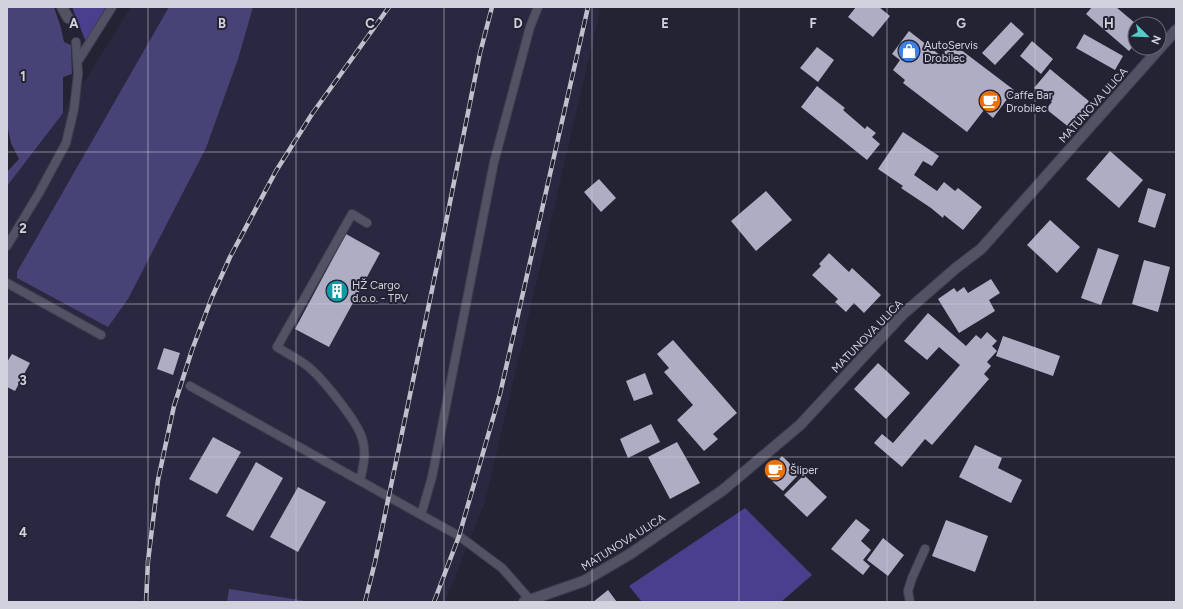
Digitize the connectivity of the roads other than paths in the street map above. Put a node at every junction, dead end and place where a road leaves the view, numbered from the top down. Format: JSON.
{"nodes":[{"id":1,"x":62,"y":7,"type":"edge"},
{"id":2,"x":112,"y":7,"type":"edge"},
{"id":3,"x":538,"y":7,"type":"edge"},
{"id":4,"x":68,"y":18,"type":"dead end"},
{"id":5,"x":1176,"y":30,"type":"edge"},
{"id":6,"x":76,"y":42,"type":"dead end"},
{"id":7,"x":78,"y":61,"type":"junction"},
{"id":8,"x":367,"y":223,"type":"dead end"},
{"id":9,"x":7,"y":246,"type":"edge"},
{"id":10,"x":7,"y":283,"type":"edge"},
{"id":11,"x":101,"y":335,"type":"dead end"},
{"id":12,"x":190,"y":386,"type":"dead end"},
{"id":13,"x":360,"y":481,"type":"junction"},
{"id":14,"x":421,"y":515,"type":"junction"},
{"id":15,"x":924,"y":549,"type":"dead end"},
{"id":16,"x":529,"y":601,"type":"edge"},
{"id":17,"x":910,"y":602,"type":"edge"}],
"edges":[{"from":1,"to":4,"type":"street"},
{"from":2,"to":7,"type":"lane"},
{"from":3,"to":14,"type":"lane"},
{"from":5,"to":16,"type":"street","name":"MATUNOVA ULICA"},
{"from":6,"to":7,"type":"lane"},
{"from":7,"to":9,"type":"lane"},
{"from":8,"to":13,"type":"lane"},
{"from":10,"to":11,"type":"lane"},
{"from":12,"to":13,"type":"lane"},
{"from":13,"to":14,"type":"lane"},
{"from":14,"to":16,"type":"lane"},
{"from":15,"to":17,"type":"lane"}]}
